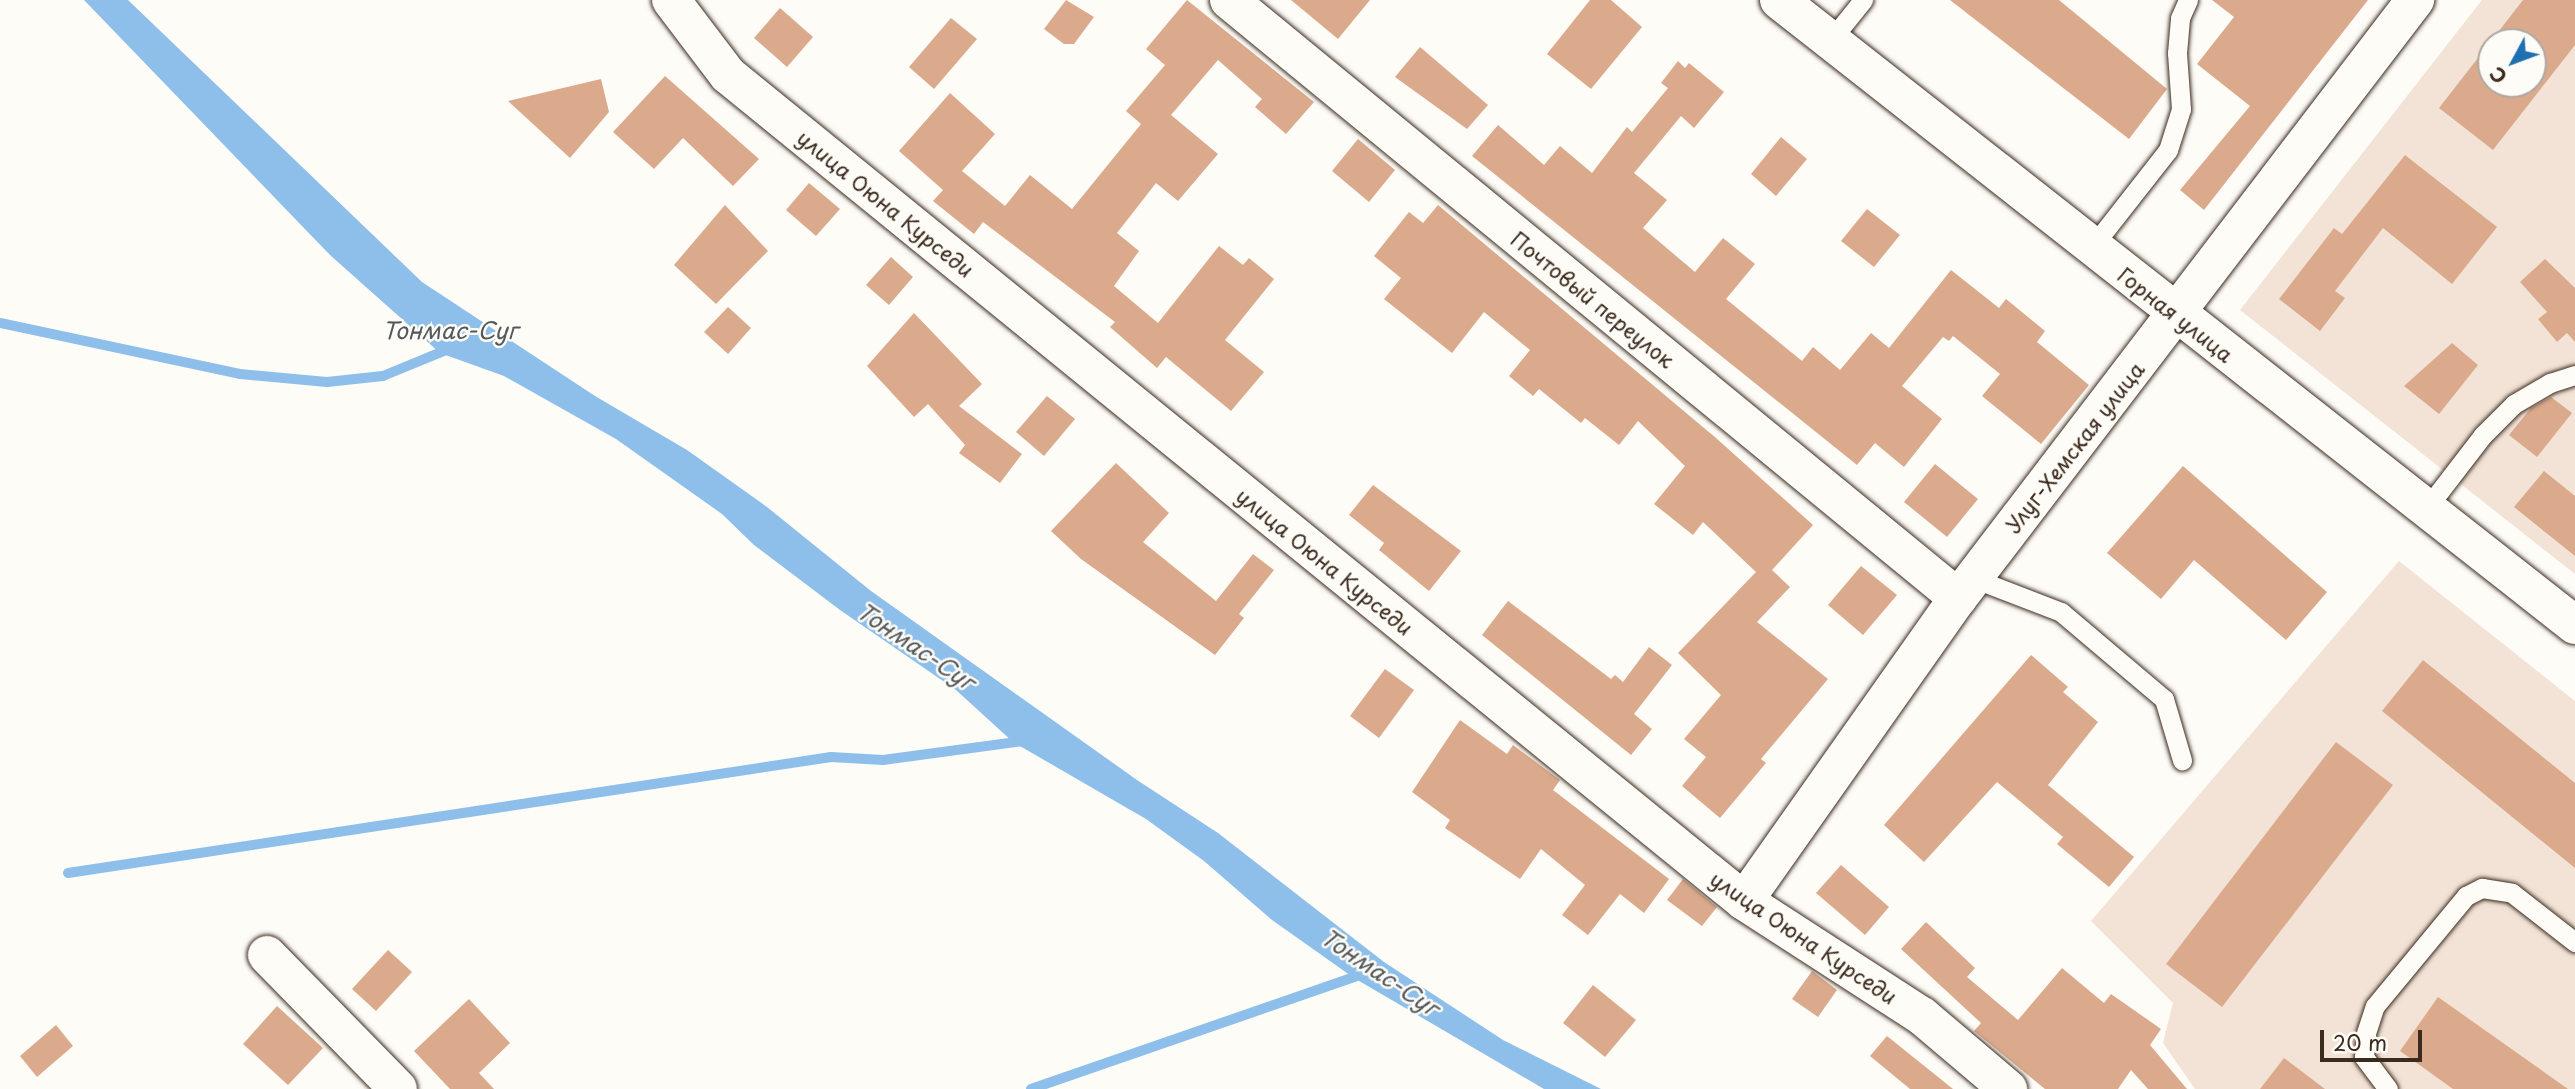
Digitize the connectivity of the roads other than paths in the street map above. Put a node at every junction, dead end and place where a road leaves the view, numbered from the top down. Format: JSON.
{"nodes":[{"id":1,"x":671,"y":0,"type":"edge"},
{"id":2,"x":1229,"y":0,"type":"edge"},
{"id":3,"x":1779,"y":0,"type":"edge"},
{"id":4,"x":1863,"y":0,"type":"edge"},
{"id":5,"x":2188,"y":0,"type":"edge"},
{"id":6,"x":2415,"y":0,"type":"edge"},
{"id":7,"x":1830,"y":41,"type":"junction"},
{"id":8,"x":2092,"y":247,"type":"junction"},
{"id":9,"x":2177,"y":315,"type":"junction"},
{"id":10,"x":2575,"y":375,"type":"edge"},
{"id":11,"x":2426,"y":509,"type":"junction"},
{"id":12,"x":1966,"y":588,"type":"junction"},
{"id":13,"x":2575,"y":625,"type":"edge"},
{"id":14,"x":2182,"y":760,"type":"dead end"},
{"id":15,"x":1744,"y":901,"type":"junction"},
{"id":16,"x":2575,"y":942,"type":"edge"},
{"id":17,"x":267,"y":955,"type":"dead end"},
{"id":18,"x":398,"y":1089,"type":"edge"},
{"id":19,"x":2008,"y":1089,"type":"edge"},
{"id":20,"x":2388,"y":1089,"type":"edge"}],
"edges":[{"from":1,"to":15,"type":"street","name":"улица Оюна Курседи"},
{"from":2,"to":12,"type":"street","name":"Почтовый переулок"},
{"from":3,"to":7,"type":"street","name":"Горная улица"},
{"from":4,"to":7,"type":"lane"},
{"from":5,"to":8,"type":"lane"},
{"from":6,"to":9,"type":"street","name":"Улуг-Хемская улица"},
{"from":7,"to":8,"type":"street","name":"Горная улица"},
{"from":8,"to":9,"type":"street","name":"Горная улица"},
{"from":9,"to":11,"type":"street","name":"Горная улица"},
{"from":9,"to":12,"type":"street","name":"Улуг-Хемская улица"},
{"from":10,"to":11,"type":"lane"},
{"from":11,"to":13,"type":"street","name":"Горная улица"},
{"from":12,"to":14,"type":"lane"},
{"from":12,"to":15,"type":"street","name":"Улуг-Хемская улица"},
{"from":15,"to":19,"type":"street","name":"улица Оюна Курседи"},
{"from":16,"to":20,"type":"lane"},
{"from":17,"to":18,"type":"street"}]}
